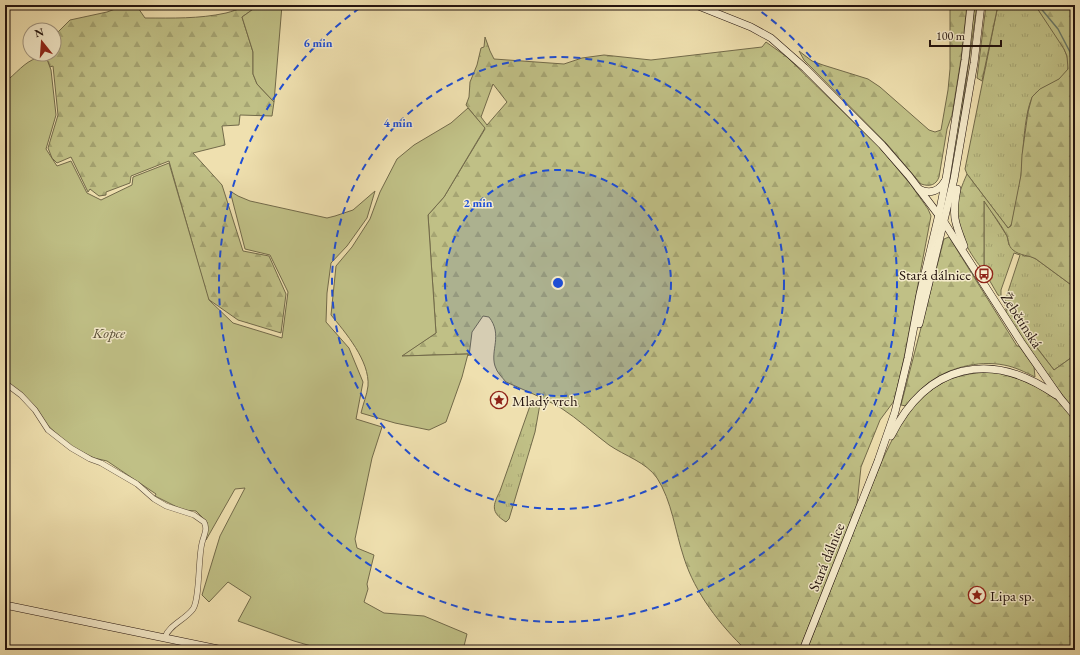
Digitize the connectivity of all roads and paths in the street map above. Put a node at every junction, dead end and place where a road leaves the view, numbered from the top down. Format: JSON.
{"nodes":[{"id":1,"x":696,"y":5,"type":"edge"},
{"id":2,"x":971,"y":5,"type":"edge"},
{"id":3,"x":981,"y":5,"type":"edge"},
{"id":4,"x":962,"y":136,"type":"junction"},
{"id":5,"x":946,"y":178,"type":"junction"},
{"id":6,"x":919,"y":189,"type":"junction"},
{"id":7,"x":939,"y":214,"type":"junction"},
{"id":8,"x":944,"y":222,"type":"junction"},
{"id":9,"x":972,"y":265,"type":"junction"},
{"id":10,"x":908,"y":358,"type":"junction"},
{"id":11,"x":5,"y":383,"type":"edge"},
{"id":12,"x":1060,"y":398,"type":"junction"},
{"id":13,"x":1075,"y":416,"type":"edge"},
{"id":14,"x":878,"y":461,"type":"junction"},
{"id":15,"x":5,"y":604,"type":"edge"},
{"id":16,"x":165,"y":637,"type":"junction"},
{"id":17,"x":223,"y":650,"type":"edge"},
{"id":18,"x":803,"y":650,"type":"edge"}],
"edges":[{"from":1,"to":6,"type":"main road","name":"Žebětínská"},
{"from":2,"to":5,"type":"main road","name":"Stará dálnice"},
{"from":3,"to":4,"type":"main road","name":"Stará dálnice"},
{"from":4,"to":8,"type":"main road","name":"Stará dálnice"},
{"from":4,"to":9,"type":"main road"},
{"from":5,"to":6,"type":"main road"},
{"from":5,"to":7,"type":"main road","name":"Stará dálnice"},
{"from":6,"to":7,"type":"main road","name":"Žebětínská"},
{"from":7,"to":8,"type":"main road","name":"Žebětínská"},
{"from":7,"to":10,"type":"main road","name":"Stará dálnice"},
{"from":8,"to":9,"type":"main road","name":"Žebětínská"},
{"from":8,"to":10,"type":"main road","name":"Stará dálnice"},
{"from":9,"to":12,"type":"main road","name":"Žebětínská"},
{"from":10,"to":14,"type":"main road","name":"Stará dálnice"},
{"from":11,"to":16,"type":"street"},
{"from":12,"to":13,"type":"main road","name":"Žebětínská"},
{"from":12,"to":14,"type":"main road"},
{"from":14,"to":18,"type":"main road","name":"Stará dálnice"},
{"from":15,"to":16,"type":"main road"},
{"from":16,"to":17,"type":"main road"}]}
